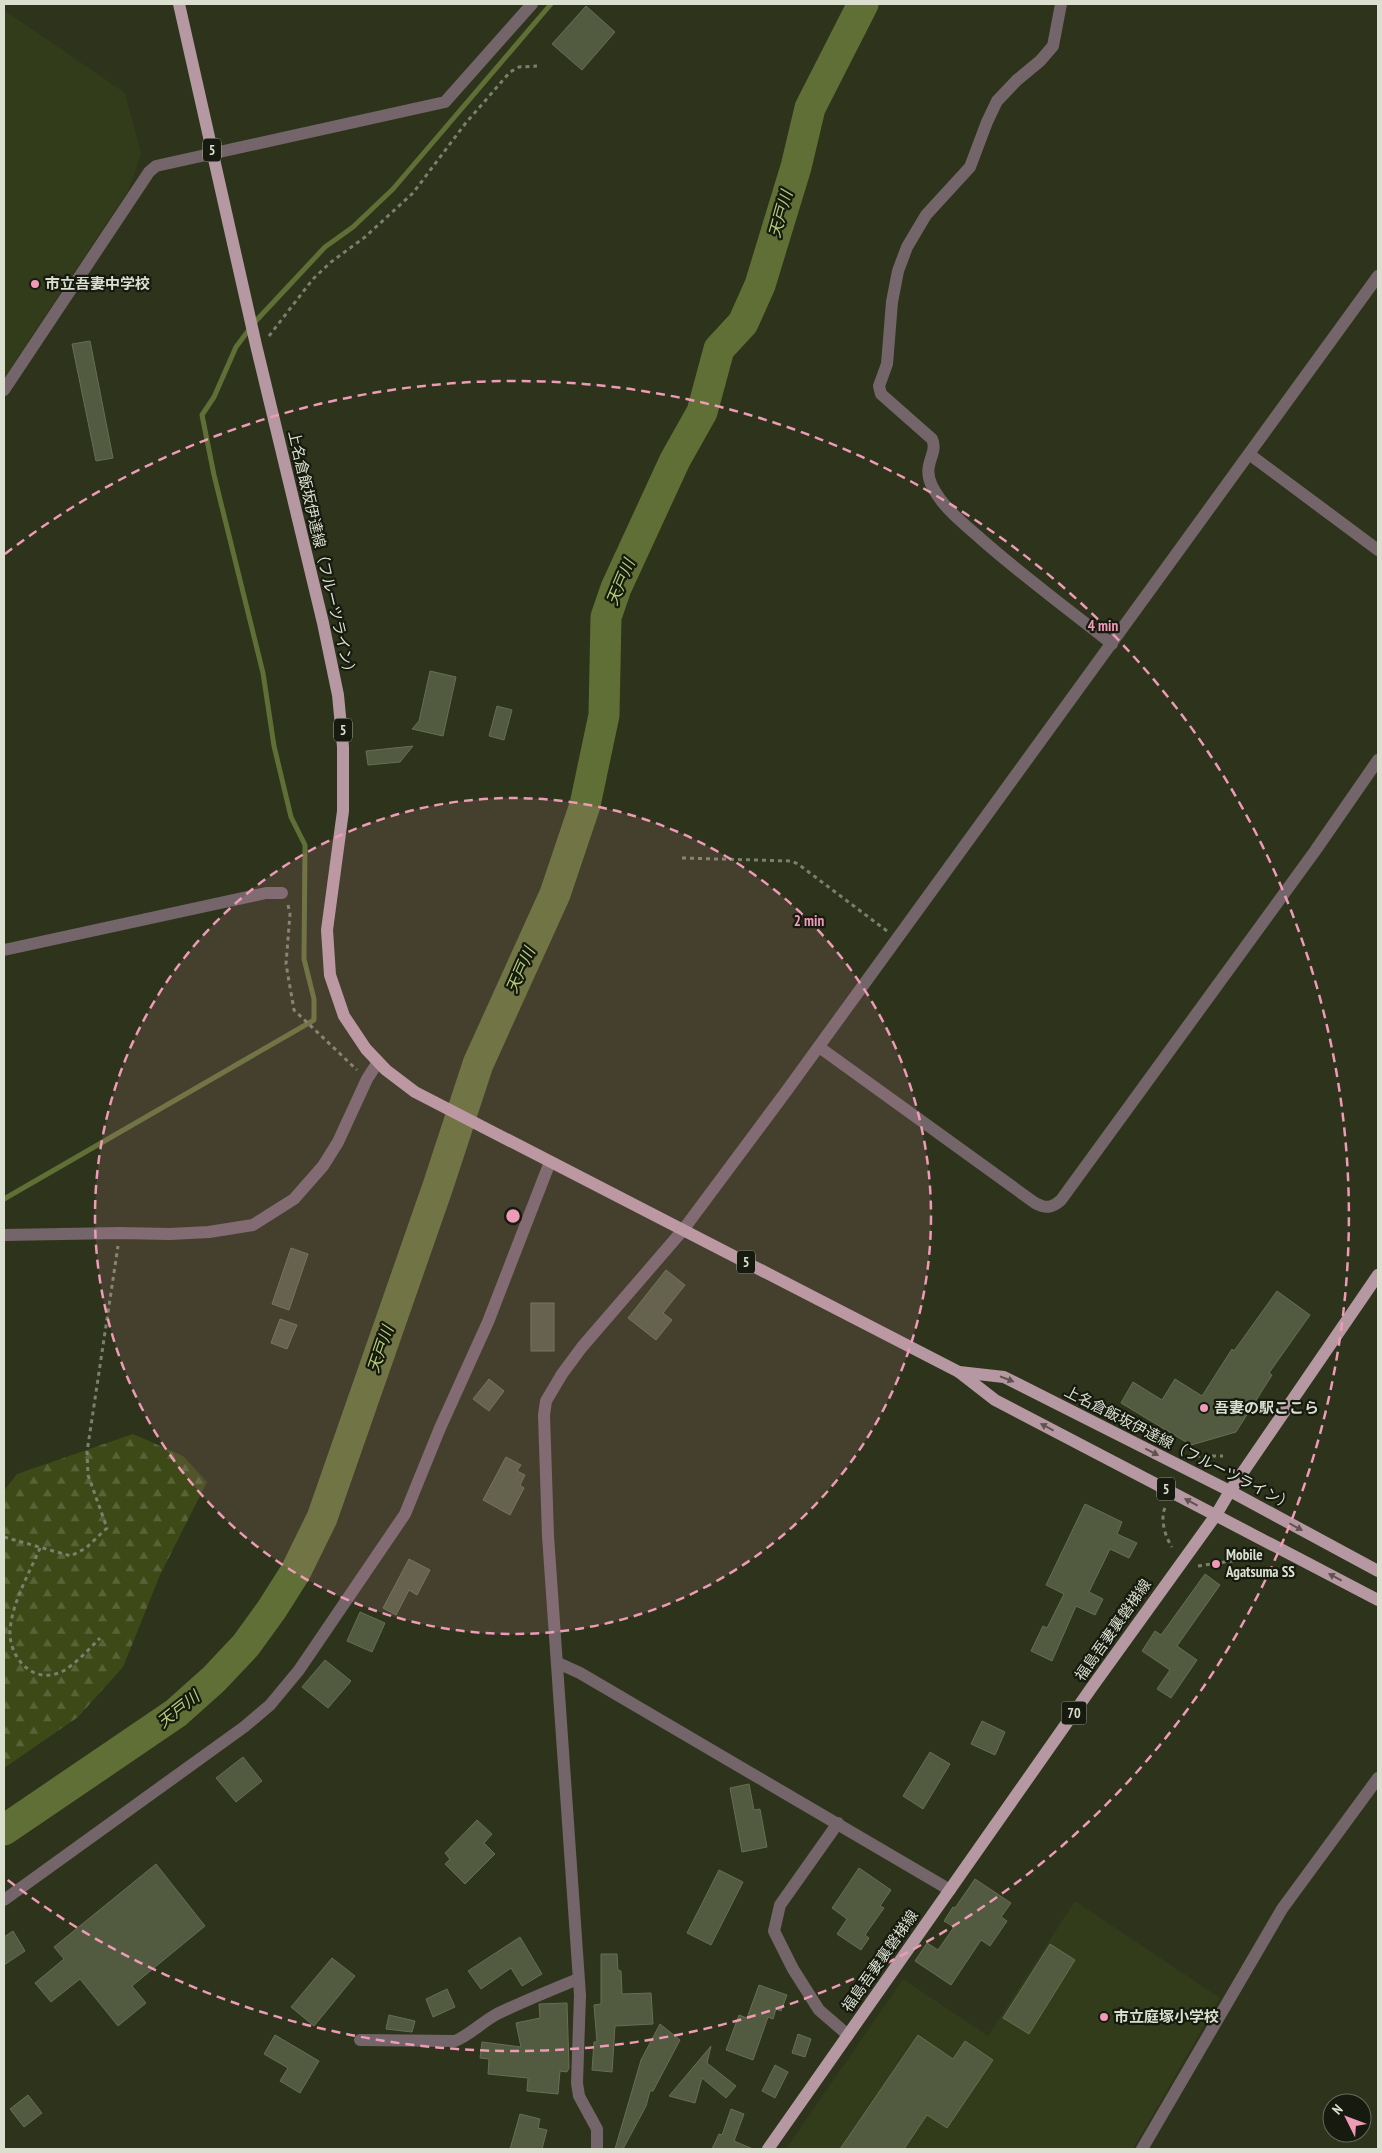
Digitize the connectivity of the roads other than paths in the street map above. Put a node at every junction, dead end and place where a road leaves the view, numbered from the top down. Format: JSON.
{"nodes":[{"id":1,"x":179,"y":4,"type":"edge"},
{"id":2,"x":532,"y":4,"type":"edge"},
{"id":3,"x":1061,"y":4,"type":"edge"},
{"id":4,"x":212,"y":154,"type":"junction"},
{"id":5,"x":1378,"y":276,"type":"edge"},
{"id":6,"x":4,"y":390,"type":"edge"},
{"id":7,"x":1249,"y":454,"type":"junction"},
{"id":8,"x":1378,"y":550,"type":"edge"},
{"id":9,"x":1112,"y":644,"type":"junction"},
{"id":10,"x":1378,"y":760,"type":"edge"},
{"id":11,"x":282,"y":893,"type":"road end"},
{"id":12,"x":4,"y":950,"type":"edge"},
{"id":13,"x":819,"y":1047,"type":"junction"},
{"id":14,"x":378,"y":1062,"type":"junction"},
{"id":15,"x":550,"y":1162,"type":"junction"},
{"id":16,"x":683,"y":1230,"type":"junction"},
{"id":17,"x":4,"y":1235,"type":"edge"},
{"id":18,"x":1378,"y":1275,"type":"edge"},
{"id":19,"x":959,"y":1372,"type":"junction"},
{"id":20,"x":1230,"y":1491,"type":"junction"},
{"id":21,"x":1216,"y":1515,"type":"junction"},
{"id":22,"x":1378,"y":1571,"type":"edge"},
{"id":23,"x":1378,"y":1600,"type":"edge"},
{"id":24,"x":558,"y":1663,"type":"junction"},
{"id":25,"x":1378,"y":1778,"type":"edge"},
{"id":26,"x":838,"y":1823,"type":"junction"},
{"id":27,"x":950,"y":1890,"type":"junction"},
{"id":28,"x":4,"y":1900,"type":"edge"},
{"id":29,"x":578,"y":1979,"type":"junction"},
{"id":30,"x":848,"y":2035,"type":"junction"},
{"id":31,"x":360,"y":2040,"type":"dead end"},
{"id":32,"x":597,"y":2149,"type":"edge"},
{"id":33,"x":768,"y":2149,"type":"edge"},
{"id":34,"x":1142,"y":2149,"type":"edge"}],
"edges":[{"from":1,"to":4,"type":"main road","name":"上名倉飯坂伊達線（フルーツライン）","number":"5"},
{"from":2,"to":4,"type":"street"},
{"from":3,"to":9,"type":"street"},
{"from":4,"to":6,"type":"street"},
{"from":4,"to":14,"type":"main road","name":"上名倉飯坂伊達線（フルーツライン）","number":"5"},
{"from":5,"to":7,"type":"street"},
{"from":7,"to":8,"type":"street"},
{"from":7,"to":9,"type":"street"},
{"from":9,"to":13,"type":"street"},
{"from":10,"to":13,"type":"street"},
{"from":11,"to":12,"type":"street"},
{"from":13,"to":16,"type":"street"},
{"from":14,"to":15,"type":"main road","name":"上名倉飯坂伊達線（フルーツライン）","number":"5"},
{"from":14,"to":17,"type":"street"},
{"from":15,"to":16,"type":"main road","name":"上名倉飯坂伊達線（フルーツライン）","number":"5"},
{"from":15,"to":28,"type":"street"},
{"from":16,"to":19,"type":"main road","name":"上名倉飯坂伊達線（フルーツライン）","number":"5"},
{"from":16,"to":24,"type":"street"},
{"from":18,"to":20,"type":"main road","name":"福島吾妻裏磐梯線","number":"70"},
{"from":19,"to":20,"type":"main road","name":"上名倉飯坂伊達線（フルーツライン）","number":"5","one_way":true},
{"from":21,"to":19,"type":"main road","name":"上名倉飯坂伊達線（フルーツライン）","number":"5","one_way":true},
{"from":20,"to":21,"type":"main road","name":"福島吾妻裏磐梯線","number":"70"},
{"from":20,"to":22,"type":"main road","name":"上名倉飯坂伊達線（フルーツライン）","number":"5","one_way":true},
{"from":23,"to":21,"type":"main road","name":"上名倉飯坂伊達線（フルーツライン）","number":"5","one_way":true},
{"from":21,"to":27,"type":"main road","name":"福島吾妻裏磐梯線","number":"70"},
{"from":24,"to":26,"type":"street"},
{"from":24,"to":29,"type":"street"},
{"from":25,"to":34,"type":"street"},
{"from":26,"to":27,"type":"street"},
{"from":26,"to":30,"type":"street"},
{"from":27,"to":30,"type":"main road","name":"福島吾妻裏磐梯線","number":"70"},
{"from":29,"to":31,"type":"street"},
{"from":29,"to":32,"type":"street"},
{"from":30,"to":33,"type":"main road","name":"福島吾妻裏磐梯線","number":"70"}]}
